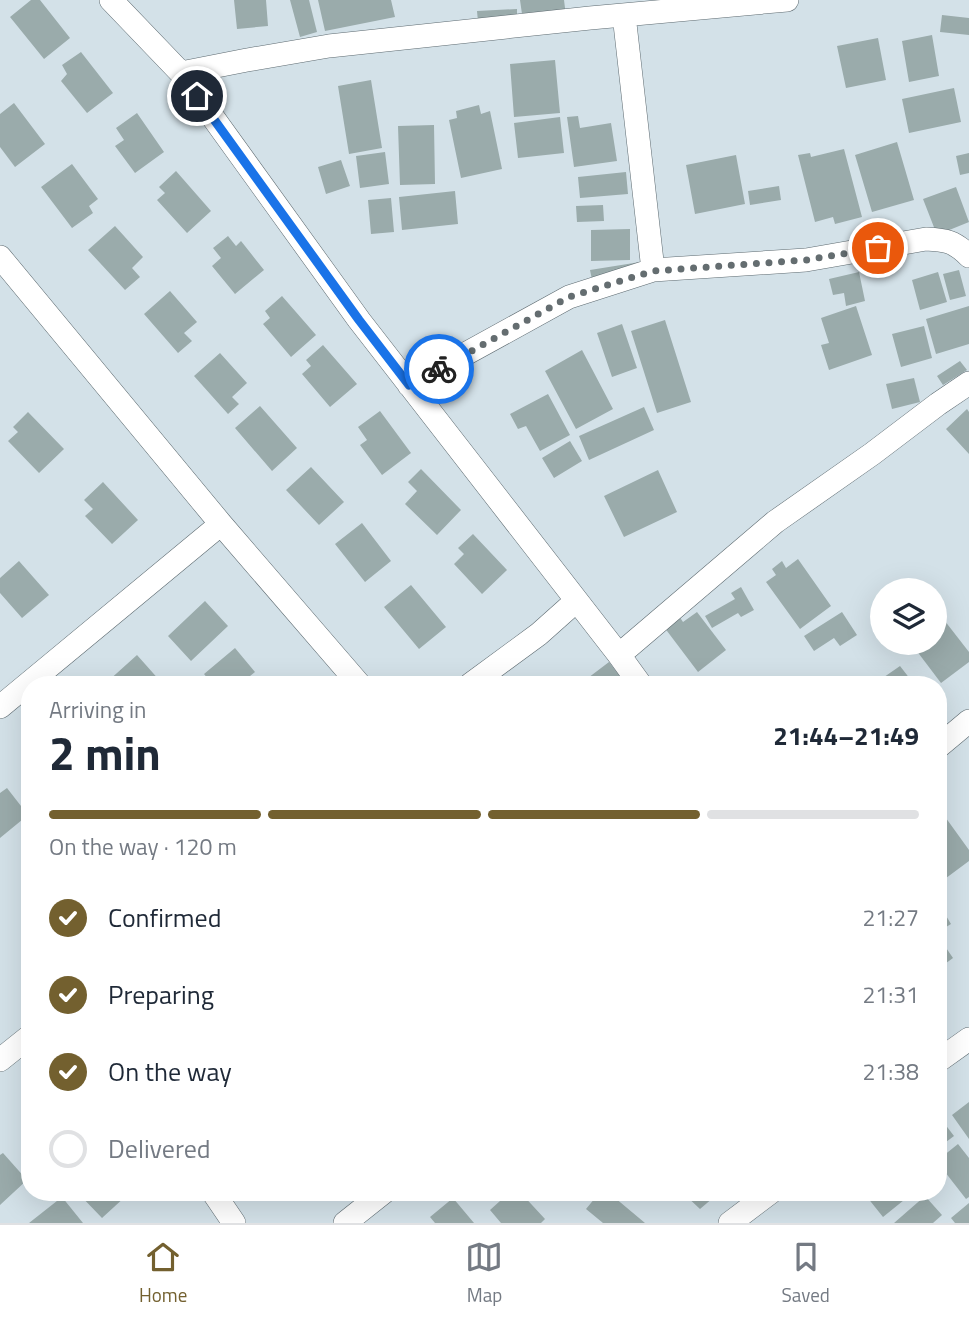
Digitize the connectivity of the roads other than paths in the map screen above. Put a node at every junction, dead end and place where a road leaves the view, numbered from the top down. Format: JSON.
{"nodes":[{"id":1,"x":111,"y":0,"type":"edge"},
{"id":2,"x":786,"y":0,"type":"edge"},
{"id":3,"x":589,"y":9,"type":"edge"},
{"id":4,"x":624,"y":15,"type":"junction"},
{"id":5,"x":181,"y":74,"type":"junction"},
{"id":6,"x":969,"y":256,"type":"edge"},
{"id":7,"x":0,"y":257,"type":"edge"},
{"id":8,"x":653,"y":271,"type":"junction"},
{"id":9,"x":969,"y":383,"type":"edge"},
{"id":10,"x":409,"y":385,"type":"junction"},
{"id":11,"x":221,"y":523,"type":"junction"},
{"id":12,"x":576,"y":601,"type":"junction"},
{"id":13,"x":620,"y":655,"type":"junction"},
{"id":14,"x":29,"y":676,"type":"edge"},
{"id":15,"x":352,"y":676,"type":"edge"},
{"id":16,"x":482,"y":676,"type":"edge"},
{"id":17,"x":634,"y":676,"type":"edge"},
{"id":18,"x":21,"y":683,"type":"edge"},
{"id":19,"x":3,"y":697,"type":"edge"},
{"id":20,"x":969,"y":721,"type":"edge"},
{"id":21,"x":947,"y":739,"type":"edge"},
{"id":22,"x":969,"y":1039,"type":"edge"},
{"id":23,"x":21,"y":1043,"type":"edge"},
{"id":24,"x":947,"y":1055,"type":"edge"},
{"id":25,"x":0,"y":1059,"type":"edge"},
{"id":26,"x":219,"y":1201,"type":"edge"},
{"id":27,"x":373,"y":1201,"type":"edge"},
{"id":28,"x":759,"y":1201,"type":"edge"},
{"id":29,"x":234,"y":1223,"type":"edge"},
{"id":30,"x":345,"y":1223,"type":"edge"},
{"id":31,"x":730,"y":1223,"type":"edge"}],
"edges":[{"from":1,"to":5,"type":"street"},
{"from":2,"to":4,"type":"street"},
{"from":3,"to":4,"type":"street"},
{"from":3,"to":5,"type":"street"},
{"from":4,"to":8,"type":"street"},
{"from":5,"to":10,"type":"street"},
{"from":6,"to":8,"type":"street"},
{"from":7,"to":11,"type":"street"},
{"from":8,"to":10,"type":"street"},
{"from":9,"to":13,"type":"street"},
{"from":10,"to":12,"type":"street"},
{"from":11,"to":14,"type":"street"},
{"from":11,"to":15,"type":"street"},
{"from":12,"to":13,"type":"street"},
{"from":12,"to":16,"type":"street"},
{"from":13,"to":17,"type":"street"},
{"from":18,"to":19,"type":"street"},
{"from":20,"to":21,"type":"street"},
{"from":22,"to":24,"type":"street"},
{"from":23,"to":25,"type":"street"},
{"from":26,"to":29,"type":"street"},
{"from":27,"to":30,"type":"street"},
{"from":28,"to":31,"type":"street"}]}
